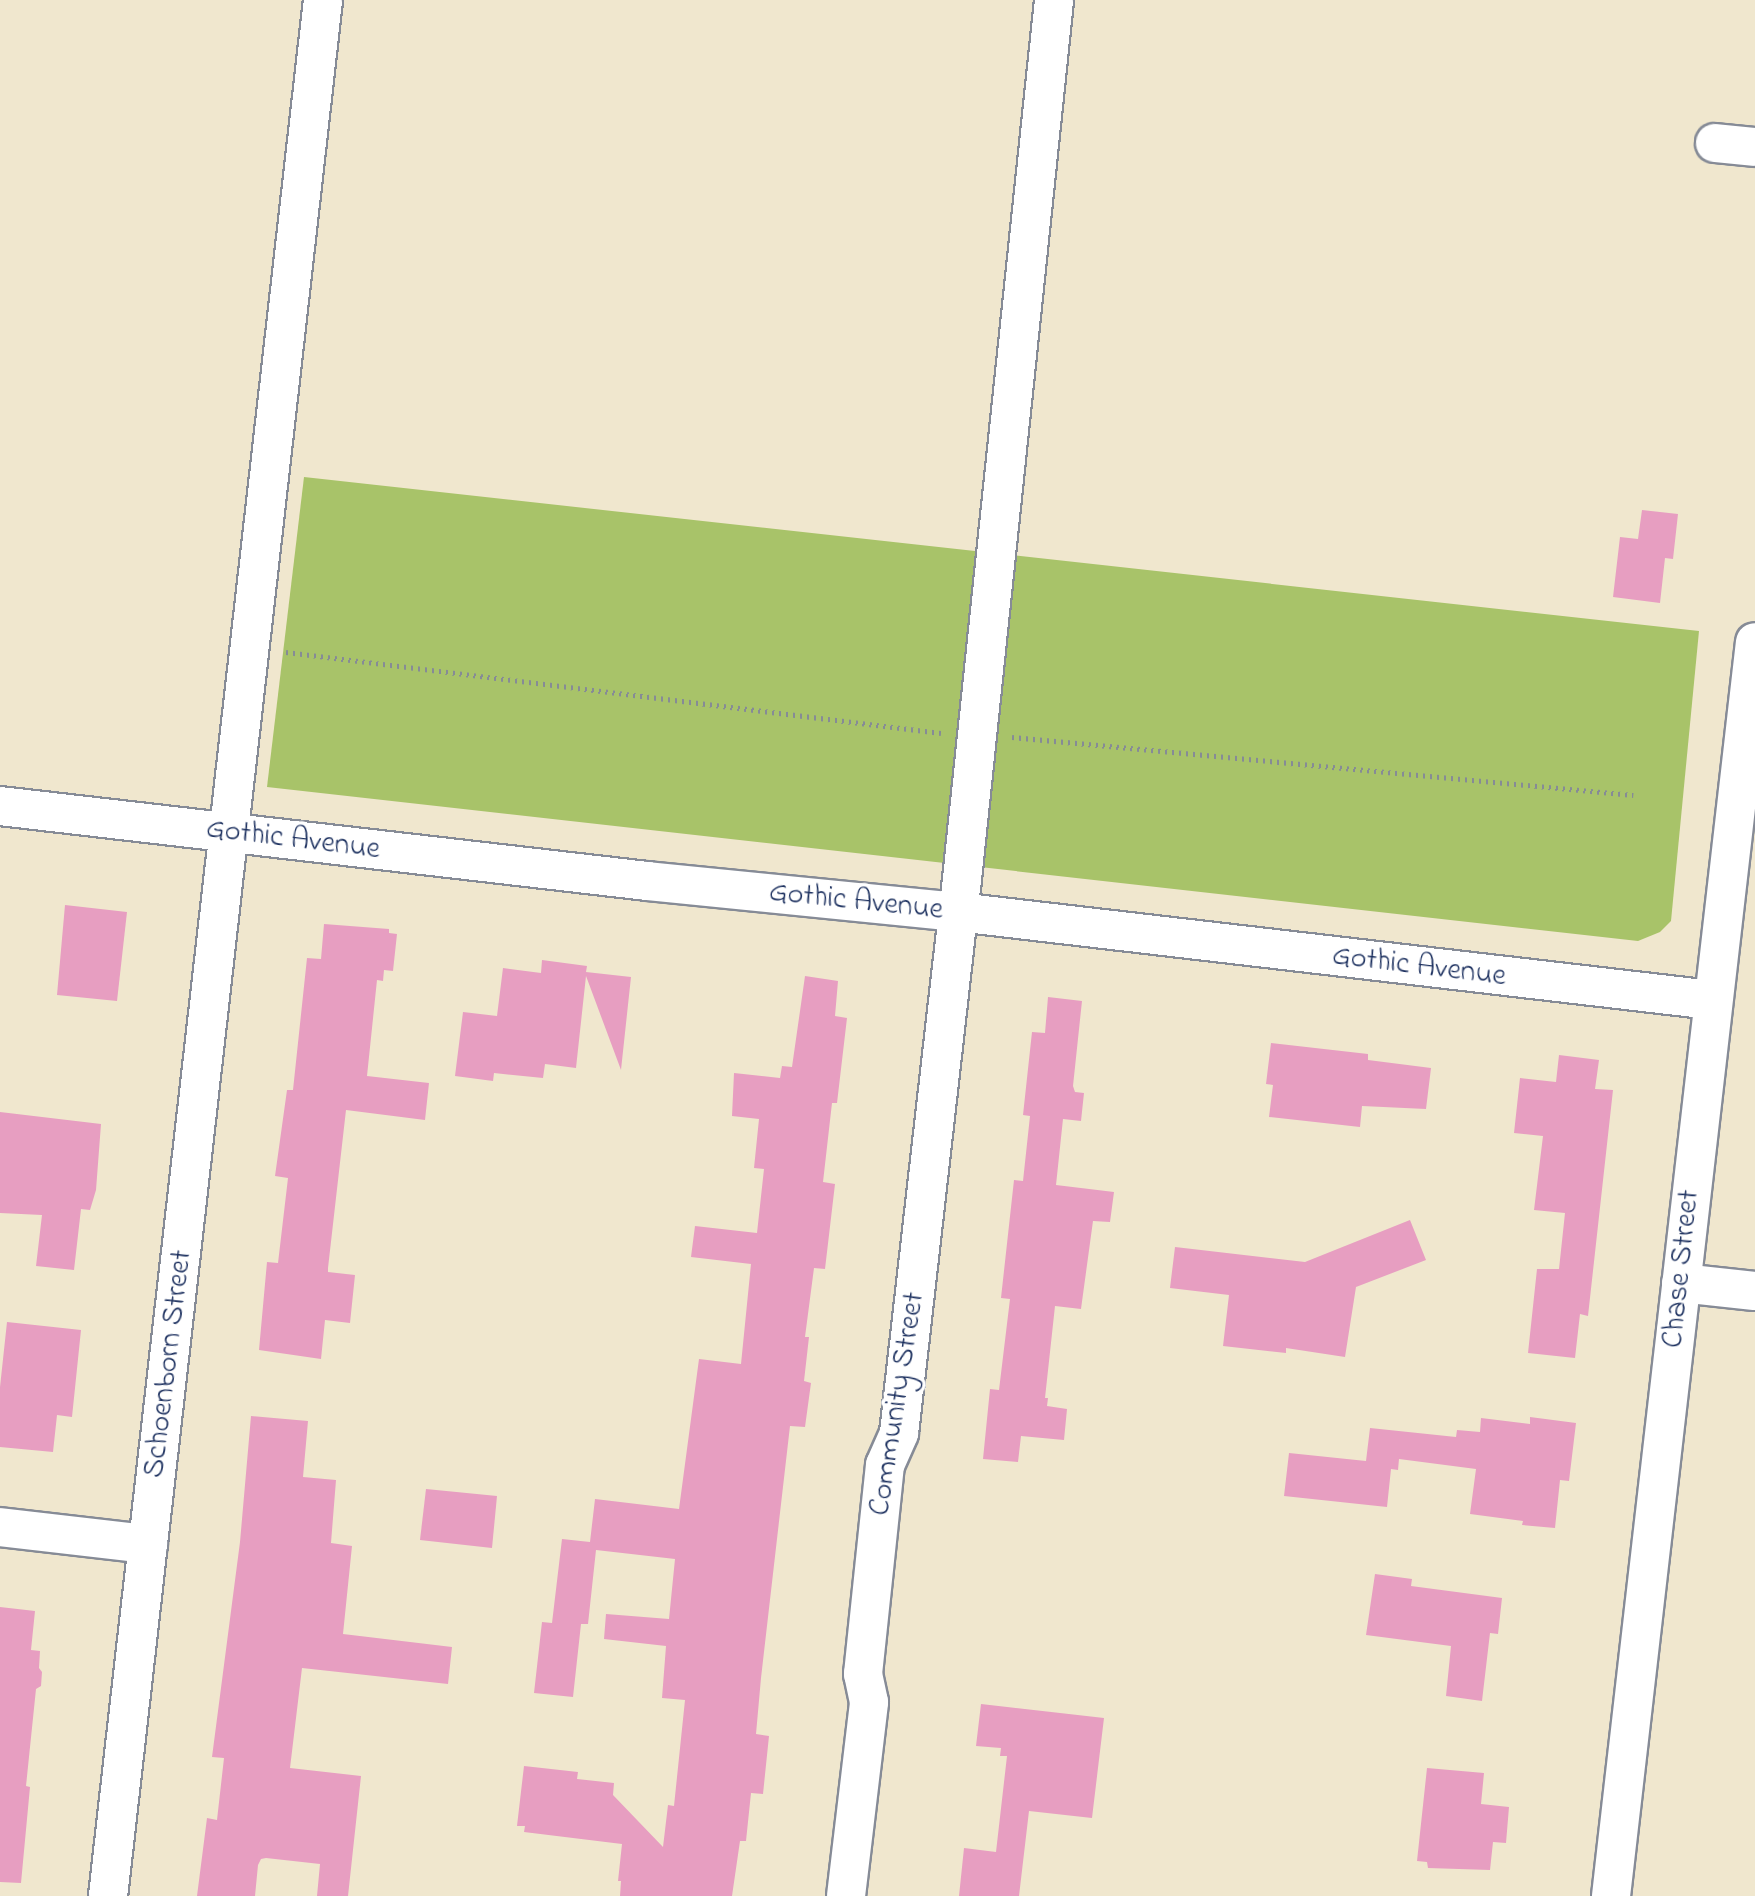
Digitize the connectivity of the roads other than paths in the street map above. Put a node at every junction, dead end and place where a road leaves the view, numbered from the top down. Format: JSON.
{"nodes":[{"id":1,"x":323,"y":0,"type":"edge"},
{"id":2,"x":1054,"y":0,"type":"edge"},
{"id":3,"x":1715,"y":143,"type":"dead end"},
{"id":4,"x":1755,"y":147,"type":"edge"},
{"id":5,"x":1755,"y":642,"type":"edge"},
{"id":6,"x":0,"y":806,"type":"edge"},
{"id":7,"x":230,"y":833,"type":"junction"},
{"id":8,"x":958,"y":912,"type":"junction"},
{"id":9,"x":1712,"y":1000,"type":"junction"},
{"id":10,"x":1681,"y":1283,"type":"junction"},
{"id":11,"x":1755,"y":1291,"type":"edge"},
{"id":12,"x":0,"y":1527,"type":"edge"},
{"id":13,"x":148,"y":1544,"type":"junction"},
{"id":14,"x":108,"y":1896,"type":"edge"},
{"id":15,"x":846,"y":1896,"type":"edge"},
{"id":16,"x":1611,"y":1896,"type":"edge"}],
"edges":[{"from":1,"to":7,"type":"street","name":"Schoenborn Street"},
{"from":2,"to":8,"type":"street","name":"Community Street"},
{"from":3,"to":4,"type":"street"},
{"from":5,"to":9,"type":"street","name":"Chase Street"},
{"from":6,"to":7,"type":"street","name":"Gothic Avenue"},
{"from":7,"to":8,"type":"street","name":"Gothic Avenue"},
{"from":7,"to":13,"type":"street","name":"Schoenborn Street"},
{"from":8,"to":9,"type":"street","name":"Gothic Avenue"},
{"from":8,"to":15,"type":"street","name":"Community Street"},
{"from":9,"to":10,"type":"street","name":"Chase Street"},
{"from":10,"to":11,"type":"street"},
{"from":10,"to":16,"type":"street","name":"Chase Street"},
{"from":12,"to":13,"type":"street"},
{"from":13,"to":14,"type":"street","name":"Schoenborn Street"}]}
